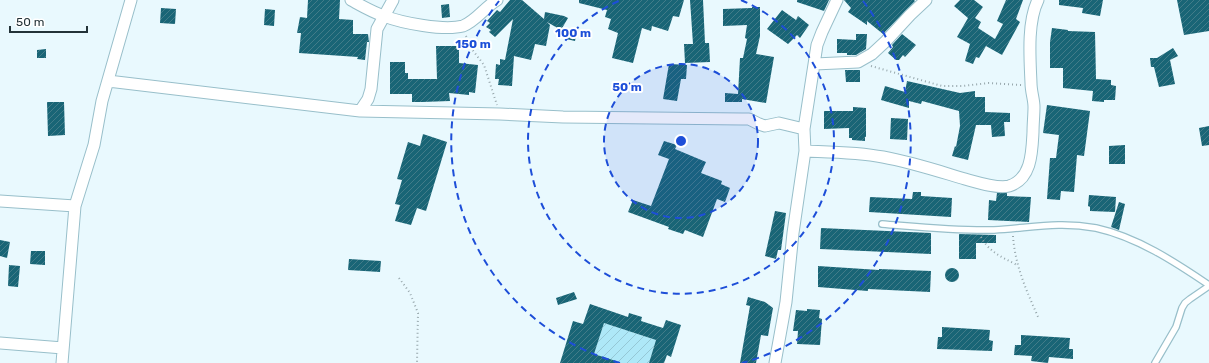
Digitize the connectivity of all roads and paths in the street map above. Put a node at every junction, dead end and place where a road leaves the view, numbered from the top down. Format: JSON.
{"nodes":[{"id":1,"x":131,"y":0,"type":"edge"},
{"id":2,"x":351,"y":0,"type":"edge"},
{"id":3,"x":394,"y":0,"type":"edge"},
{"id":4,"x":497,"y":0,"type":"edge"},
{"id":5,"x":837,"y":0,"type":"edge"},
{"id":6,"x":926,"y":0,"type":"edge"},
{"id":7,"x":1038,"y":0,"type":"edge"},
{"id":8,"x":385,"y":16,"type":"junction"},
{"id":9,"x":464,"y":25,"type":"junction"},
{"id":10,"x":858,"y":62,"type":"junction"},
{"id":11,"x":815,"y":64,"type":"junction"},
{"id":12,"x":108,"y":81,"type":"junction"},
{"id":13,"x":1031,"y":85,"type":"junction"},
{"id":14,"x":360,"y":111,"type":"junction"},
{"id":15,"x":500,"y":114,"type":"junction"},
{"id":16,"x":804,"y":129,"type":"junction"},
{"id":17,"x":805,"y":151,"type":"junction"},
{"id":18,"x":0,"y":201,"type":"edge"},
{"id":19,"x":75,"y":206,"type":"junction"},
{"id":20,"x":882,"y":224,"type":"dead end"},
{"id":21,"x":1013,"y":229,"type":"junction"},
{"id":22,"x":978,"y":230,"type":"junction"},
{"id":23,"x":1017,"y":265,"type":"junction"},
{"id":24,"x":399,"y":278,"type":"dead end"},
{"id":25,"x":1209,"y":286,"type":"edge"},
{"id":26,"x":1039,"y":319,"type":"dead end"},
{"id":27,"x":0,"y":343,"type":"edge"},
{"id":28,"x":63,"y":348,"type":"junction"},
{"id":29,"x":62,"y":363,"type":"edge"},
{"id":30,"x":417,"y":363,"type":"edge"},
{"id":31,"x":775,"y":363,"type":"edge"},
{"id":32,"x":1155,"y":363,"type":"edge"}],
"edges":[{"from":1,"to":12,"type":"street"},
{"from":2,"to":8,"type":"street"},
{"from":3,"to":8,"type":"street"},
{"from":4,"to":9,"type":"street"},
{"from":5,"to":11,"type":"street"},
{"from":6,"to":10,"type":"street"},
{"from":7,"to":13,"type":"street"},
{"from":8,"to":9,"type":"street"},
{"from":8,"to":14,"type":"street"},
{"from":9,"to":15,"type":"path"},
{"from":10,"to":11,"type":"street"},
{"from":10,"to":13,"type":"path"},
{"from":11,"to":16,"type":"street"},
{"from":12,"to":14,"type":"street"},
{"from":12,"to":19,"type":"street"},
{"from":13,"to":17,"type":"street"},
{"from":14,"to":15,"type":"street"},
{"from":15,"to":16,"type":"street"},
{"from":16,"to":17,"type":"street"},
{"from":17,"to":31,"type":"street"},
{"from":18,"to":19,"type":"street"},
{"from":19,"to":28,"type":"street"},
{"from":20,"to":22,"type":"lane"},
{"from":21,"to":22,"type":"lane"},
{"from":21,"to":23,"type":"path"},
{"from":21,"to":25,"type":"lane"},
{"from":22,"to":23,"type":"path"},
{"from":23,"to":26,"type":"path"},
{"from":24,"to":30,"type":"path"},
{"from":25,"to":32,"type":"lane"},
{"from":27,"to":28,"type":"street"},
{"from":28,"to":29,"type":"street"}]}
